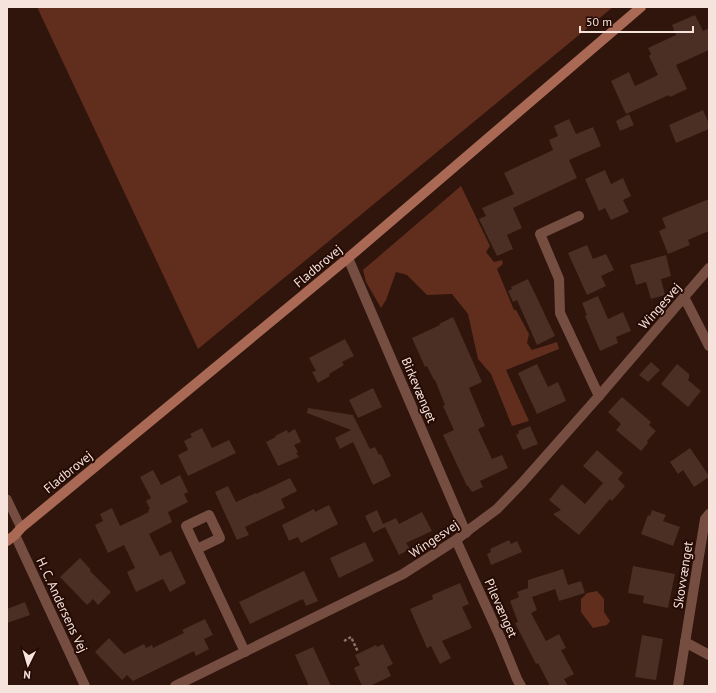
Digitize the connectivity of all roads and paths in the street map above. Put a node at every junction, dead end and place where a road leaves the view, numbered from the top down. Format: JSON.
{"nodes":[{"id":1,"x":641,"y":7,"type":"edge"},
{"id":2,"x":579,"y":216,"type":"dead end"},
{"id":3,"x":348,"y":258,"type":"junction"},
{"id":4,"x":709,"y":268,"type":"edge"},
{"id":5,"x":684,"y":297,"type":"junction"},
{"id":6,"x":709,"y":346,"type":"edge"},
{"id":7,"x":599,"y":396,"type":"junction"},
{"id":8,"x":7,"y":499,"type":"edge"},
{"id":9,"x":709,"y":514,"type":"edge"},
{"id":10,"x":466,"y":533,"type":"junction"},
{"id":11,"x":14,"y":535,"type":"edge"},
{"id":12,"x":456,"y":540,"type":"junction"},
{"id":13,"x":197,"y":549,"type":"dead end"},
{"id":14,"x":344,"y":641,"type":"dead end"},
{"id":15,"x":685,"y":642,"type":"junction"},
{"id":16,"x":245,"y":652,"type":"junction"},
{"id":17,"x":358,"y":652,"type":"dead end"},
{"id":18,"x":709,"y":655,"type":"edge"},
{"id":19,"x":85,"y":686,"type":"edge"},
{"id":20,"x":175,"y":686,"type":"edge"},
{"id":21,"x":521,"y":686,"type":"edge"},
{"id":22,"x":678,"y":686,"type":"edge"}],
"edges":[{"from":1,"to":3,"type":"main road","name":"Fladbrovej"},
{"from":2,"to":7,"type":"street"},
{"from":3,"to":10,"type":"street","name":"Birkevænget"},
{"from":3,"to":11,"type":"main road","name":"Fladbrovej"},
{"from":4,"to":5,"type":"street","name":"Wingesvej"},
{"from":5,"to":6,"type":"street"},
{"from":5,"to":7,"type":"street","name":"Wingesvej"},
{"from":7,"to":10,"type":"street","name":"Wingesvej"},
{"from":8,"to":11,"type":"lane"},
{"from":9,"to":15,"type":"street","name":"Skovvænget"},
{"from":10,"to":12,"type":"street","name":"Wingesvej"},
{"from":11,"to":19,"type":"street","name":"H. C. Andersens Vej"},
{"from":12,"to":16,"type":"street","name":"Wingesvej"},
{"from":12,"to":21,"type":"street","name":"Pilevænget"},
{"from":13,"to":16,"type":"street"},
{"from":14,"to":17,"type":"path"},
{"from":15,"to":18,"type":"street"},
{"from":15,"to":22,"type":"street","name":"Skovvænget"},
{"from":16,"to":20,"type":"street","name":"Wingesvej"}]}
